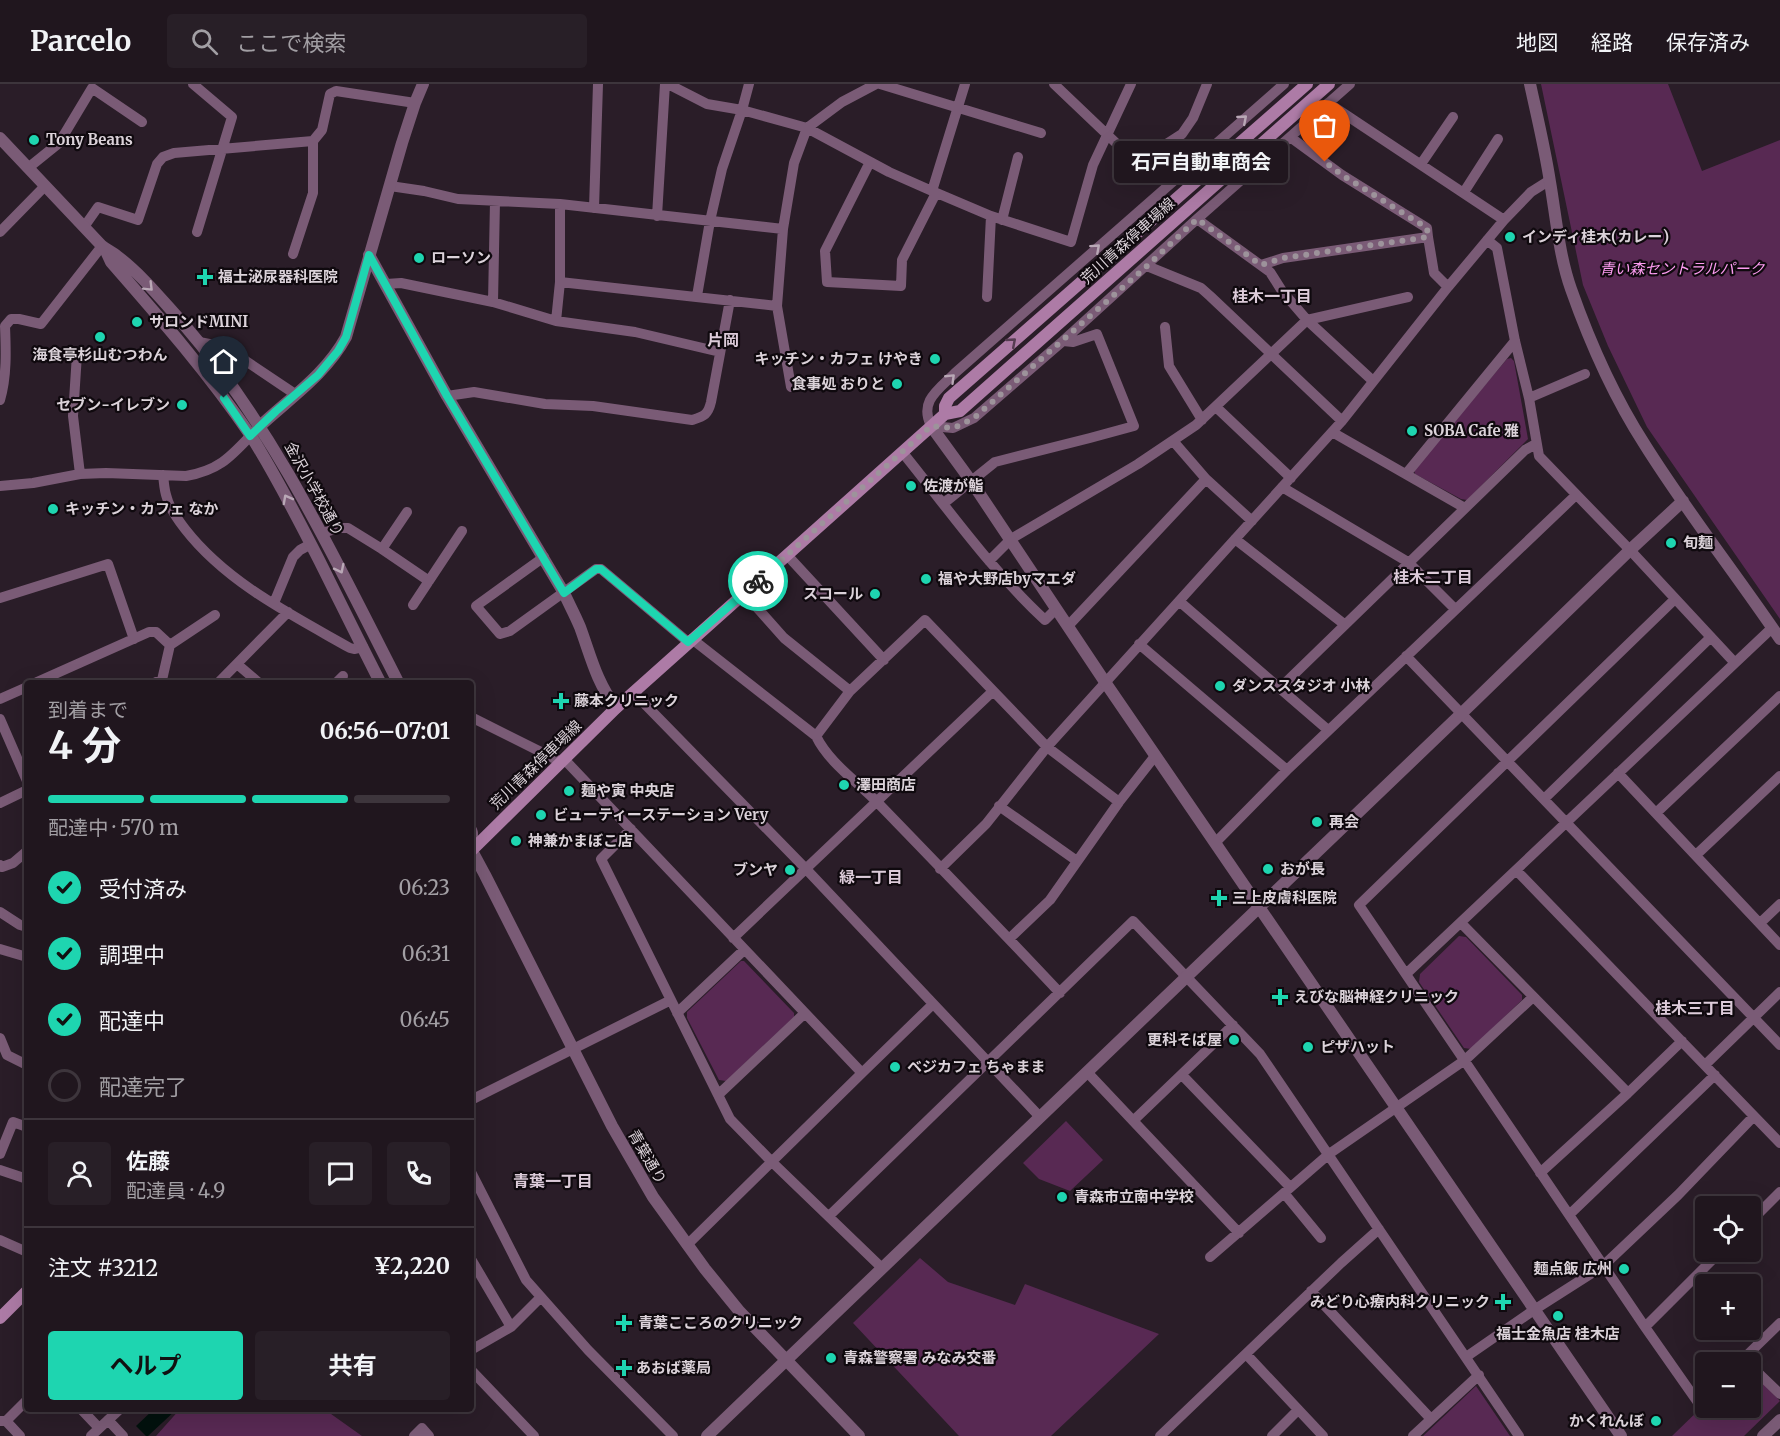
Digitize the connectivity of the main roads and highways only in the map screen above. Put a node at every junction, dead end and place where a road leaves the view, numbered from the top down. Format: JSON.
{"nodes":[{"id":1,"x":1307,"y":84,"type":"edge"},
{"id":2,"x":1329,"y":84,"type":"edge"},
{"id":3,"x":945,"y":414,"type":"junction"},
{"id":4,"x":474,"y":847,"type":"edge"},
{"id":5,"x":24,"y":1294,"type":"edge"},
{"id":6,"x":0,"y":1318,"type":"edge"}],
"edges":[{"from":3,"to":1,"type":"main road","name":"荒川青森停車場線","one_way":true},
{"from":2,"to":3,"type":"main road","name":"荒川青森停車場線"},
{"from":3,"to":4,"type":"main road","name":"荒川青森停車場線"},
{"from":5,"to":6,"type":"main road"}]}
